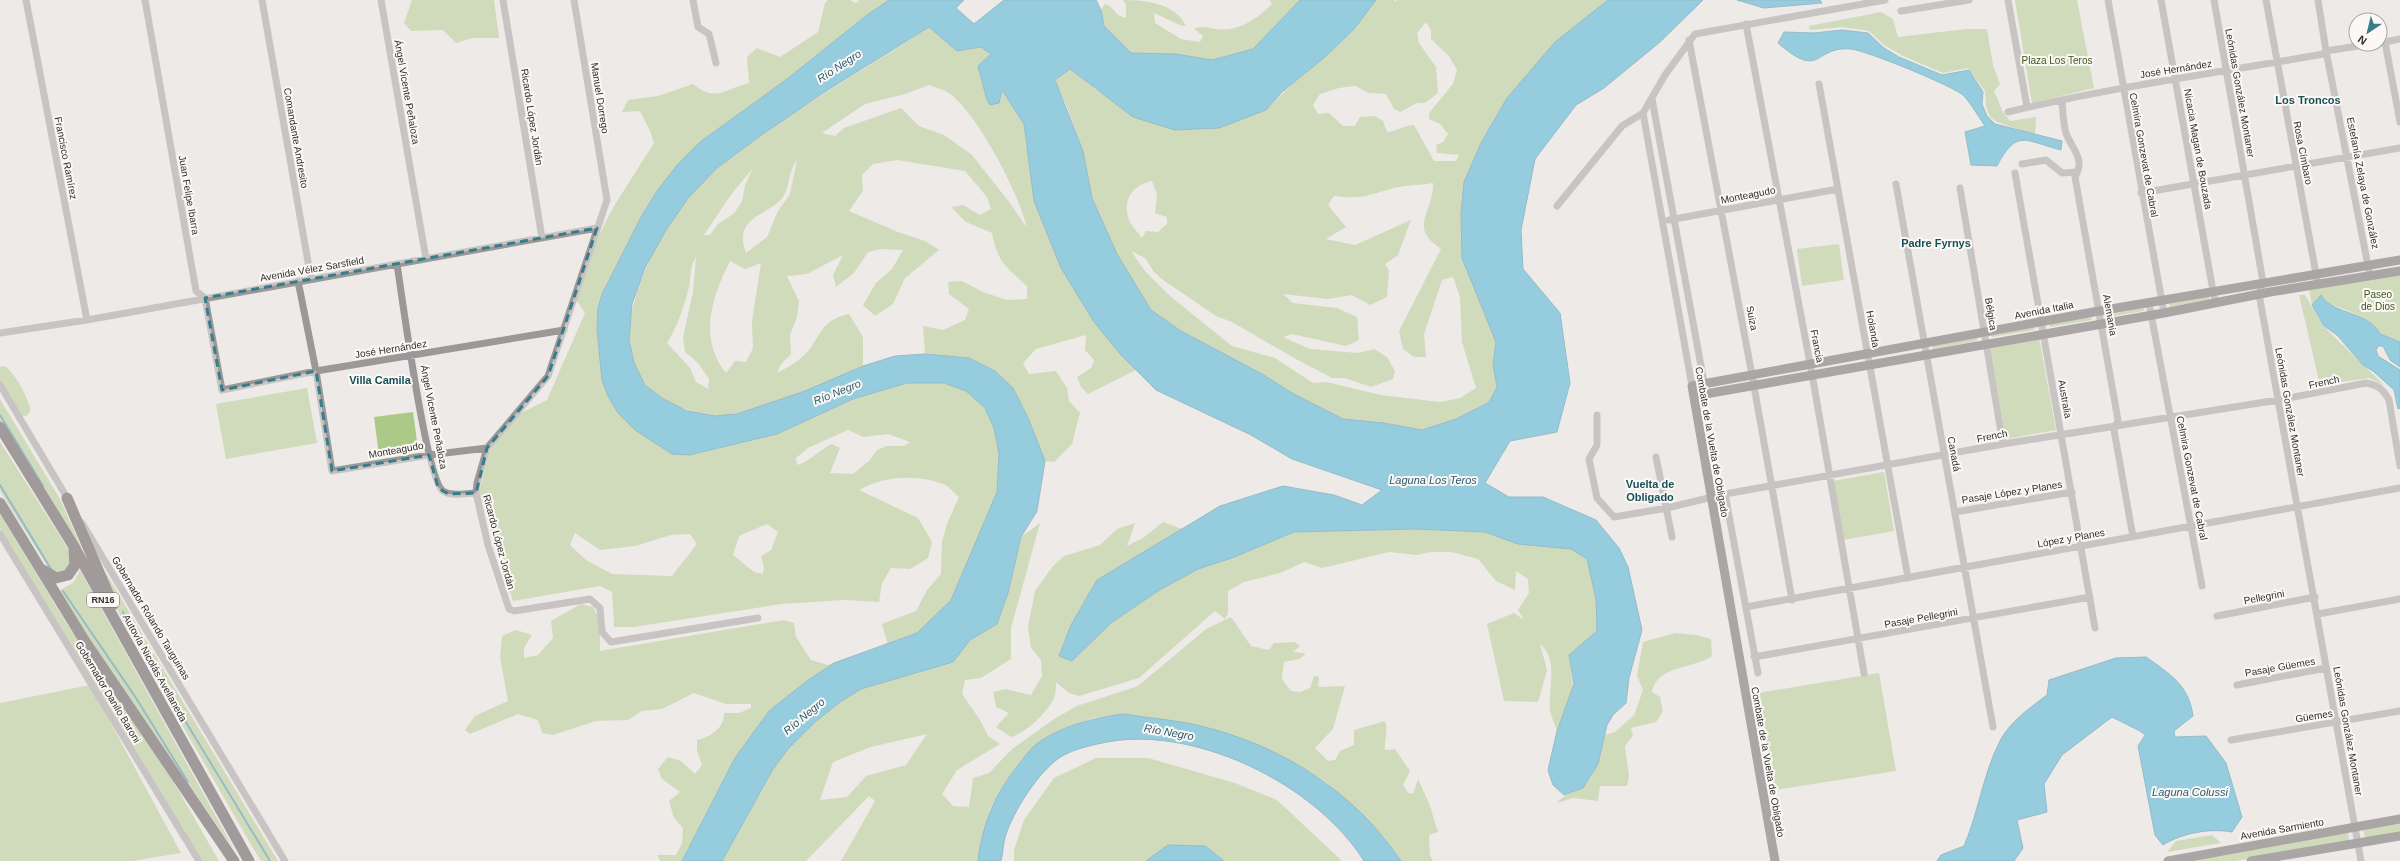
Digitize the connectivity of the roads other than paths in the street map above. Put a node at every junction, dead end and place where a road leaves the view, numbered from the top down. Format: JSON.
{"nodes":[{"id":1,"x":26,"y":0,"type":"edge"},
{"id":2,"x":144,"y":0,"type":"edge"},
{"id":3,"x":262,"y":0,"type":"edge"},
{"id":4,"x":381,"y":0,"type":"edge"},
{"id":5,"x":503,"y":0,"type":"edge"},
{"id":6,"x":574,"y":0,"type":"edge"},
{"id":7,"x":693,"y":0,"type":"edge"},
{"id":8,"x":1885,"y":0,"type":"edge"},
{"id":9,"x":1970,"y":0,"type":"edge"},
{"id":10,"x":2008,"y":0,"type":"edge"},
{"id":11,"x":2108,"y":0,"type":"edge"},
{"id":12,"x":2161,"y":0,"type":"edge"},
{"id":13,"x":2214,"y":0,"type":"edge"},
{"id":14,"x":2266,"y":0,"type":"edge"},
{"id":15,"x":2318,"y":0,"type":"edge"},
{"id":16,"x":1954,"y":1,"type":"edge"},
{"id":17,"x":1900,"y":11,"type":"dead end"},
{"id":18,"x":1746,"y":24,"type":"junction"},
{"id":19,"x":2400,"y":39,"type":"edge"},
{"id":20,"x":1689,"y":40,"type":"junction"},
{"id":21,"x":2388,"y":41,"type":"edge"},
{"id":22,"x":2348,"y":48,"type":"edge"},
{"id":23,"x":2326,"y":51,"type":"junction"},
{"id":24,"x":2384,"y":52,"type":"edge"},
{"id":25,"x":2276,"y":62,"type":"junction"},
{"id":26,"x":716,"y":63,"type":"dead end"},
{"id":27,"x":2226,"y":70,"type":"junction"},
{"id":28,"x":2175,"y":79,"type":"junction"},
{"id":29,"x":1819,"y":84,"type":"dead end"},
{"id":30,"x":2122,"y":87,"type":"junction"},
{"id":31,"x":1652,"y":99,"type":"junction"},
{"id":32,"x":2062,"y":101,"type":"junction"},
{"id":33,"x":2027,"y":107,"type":"junction"},
{"id":34,"x":2008,"y":112,"type":"dead end"},
{"id":35,"x":1643,"y":113,"type":"junction"},
{"id":36,"x":2400,"y":122,"type":"edge"},
{"id":37,"x":2400,"y":148,"type":"edge"},
{"id":38,"x":2348,"y":157,"type":"junction"},
{"id":39,"x":2022,"y":164,"type":"dead end"},
{"id":40,"x":2296,"y":167,"type":"junction"},
{"id":41,"x":2077,"y":172,"type":"junction"},
{"id":42,"x":2015,"y":173,"type":"dead end"},
{"id":43,"x":2244,"y":176,"type":"junction"},
{"id":44,"x":1896,"y":184,"type":"dead end"},
{"id":45,"x":2194,"y":186,"type":"junction"},
{"id":46,"x":1960,"y":188,"type":"dead end"},
{"id":47,"x":1838,"y":189,"type":"junction"},
{"id":48,"x":2141,"y":193,"type":"junction"},
{"id":49,"x":1779,"y":200,"type":"junction"},
{"id":50,"x":1557,"y":206,"type":"dead end"},
{"id":51,"x":1722,"y":211,"type":"junction"},
{"id":52,"x":1673,"y":220,"type":"junction"},
{"id":53,"x":1662,"y":222,"type":"junction"},
{"id":54,"x":597,"y":228,"type":"junction"},
{"id":55,"x":542,"y":238,"type":"junction"},
{"id":56,"x":426,"y":259,"type":"junction"},
{"id":57,"x":2400,"y":260,"type":"edge"},
{"id":58,"x":397,"y":264,"type":"junction"},
{"id":59,"x":2369,"y":265,"type":"junction"},
{"id":60,"x":2400,"y":271,"type":"edge"},
{"id":61,"x":2316,"y":272,"type":"junction"},
{"id":62,"x":2370,"y":276,"type":"junction"},
{"id":63,"x":311,"y":279,"type":"junction"},
{"id":64,"x":298,"y":281,"type":"junction"},
{"id":65,"x":2263,"y":282,"type":"junction"},
{"id":66,"x":2318,"y":285,"type":"junction"},
{"id":67,"x":2214,"y":292,"type":"junction"},
{"id":68,"x":2259,"y":294,"type":"junction"},
{"id":69,"x":205,"y":298,"type":"junction"},
{"id":70,"x":2162,"y":300,"type":"junction"},
{"id":71,"x":2215,"y":302,"type":"junction"},
{"id":72,"x":2149,"y":303,"type":"junction"},
{"id":73,"x":2099,"y":311,"type":"junction"},
{"id":74,"x":2164,"y":313,"type":"junction"},
{"id":75,"x":2151,"y":315,"type":"junction"},
{"id":76,"x":87,"y":320,"type":"junction"},
{"id":77,"x":2042,"y":322,"type":"junction"},
{"id":78,"x":2101,"y":324,"type":"junction"},
{"id":79,"x":564,"y":330,"type":"junction"},
{"id":80,"x":1984,"y":332,"type":"junction"},
{"id":81,"x":0,"y":333,"type":"edge"},
{"id":82,"x":2043,"y":334,"type":"junction"},
{"id":83,"x":1926,"y":343,"type":"junction"},
{"id":84,"x":1986,"y":344,"type":"junction"},
{"id":85,"x":1867,"y":353,"type":"junction"},
{"id":86,"x":1928,"y":354,"type":"junction"},
{"id":87,"x":411,"y":357,"type":"junction"},
{"id":88,"x":1869,"y":364,"type":"junction"},
{"id":89,"x":1811,"y":369,"type":"junction"},
{"id":90,"x":316,"y":371,"type":"junction"},
{"id":91,"x":1753,"y":380,"type":"junction"},
{"id":92,"x":0,"y":386,"type":"edge"},
{"id":93,"x":1705,"y":389,"type":"junction"},
{"id":94,"x":222,"y":390,"type":"joint"},
{"id":95,"x":1693,"y":391,"type":"junction"},
{"id":96,"x":2278,"y":400,"type":"junction"},
{"id":97,"x":1597,"y":415,"type":"dead end"},
{"id":98,"x":2170,"y":417,"type":"junction"},
{"id":99,"x":2116,"y":425,"type":"junction"},
{"id":100,"x":0,"y":426,"type":"edge"},
{"id":101,"x":2061,"y":434,"type":"junction"},
{"id":102,"x":2003,"y":444,"type":"junction"},
{"id":103,"x":488,"y":448,"type":"junction"},
{"id":104,"x":429,"y":454,"type":"junction"},
{"id":105,"x":1944,"y":456,"type":"junction"},
{"id":106,"x":1656,"y":457,"type":"dead end"},
{"id":107,"x":1888,"y":466,"type":"junction"},
{"id":108,"x":2400,"y":466,"type":"edge"},
{"id":109,"x":1830,"y":476,"type":"junction"},
{"id":110,"x":1772,"y":486,"type":"junction"},
{"id":111,"x":2400,"y":488,"type":"edge"},
{"id":112,"x":2072,"y":492,"type":"junction"},
{"id":113,"x":476,"y":493,"type":"junction"},
{"id":114,"x":1725,"y":494,"type":"junction"},
{"id":115,"x":1711,"y":497,"type":"junction"},
{"id":116,"x":67,"y":498,"type":"junction"},
{"id":117,"x":0,"y":503,"type":"edge"},
{"id":118,"x":2298,"y":507,"type":"junction"},
{"id":119,"x":1667,"y":508,"type":"junction"},
{"id":120,"x":1955,"y":512,"type":"junction"},
{"id":121,"x":2191,"y":526,"type":"junction"},
{"id":122,"x":0,"y":534,"type":"edge"},
{"id":123,"x":1672,"y":537,"type":"dead end"},
{"id":124,"x":2132,"y":537,"type":"junction"},
{"id":125,"x":73,"y":545,"type":"junction"},
{"id":126,"x":2082,"y":546,"type":"junction"},
{"id":127,"x":37,"y":564,"type":"junction"},
{"id":128,"x":1965,"y":567,"type":"junction"},
{"id":129,"x":1908,"y":578,"type":"junction"},
{"id":130,"x":2202,"y":586,"type":"dead end"},
{"id":131,"x":1850,"y":588,"type":"junction"},
{"id":132,"x":2090,"y":597,"type":"junction"},
{"id":133,"x":2315,"y":597,"type":"junction"},
{"id":134,"x":2400,"y":599,"type":"edge"},
{"id":135,"x":1792,"y":600,"type":"junction"},
{"id":136,"x":1746,"y":607,"type":"junction"},
{"id":137,"x":2318,"y":614,"type":"junction"},
{"id":138,"x":2217,"y":616,"type":"dead end"},
{"id":139,"x":758,"y":618,"type":"dead end"},
{"id":140,"x":1974,"y":619,"type":"junction"},
{"id":141,"x":2095,"y":628,"type":"dead end"},
{"id":142,"x":1859,"y":639,"type":"junction"},
{"id":143,"x":136,"y":657,"type":"junction"},
{"id":144,"x":1754,"y":657,"type":"junction"},
{"id":145,"x":2326,"y":668,"type":"junction"},
{"id":146,"x":1758,"y":673,"type":"dead end"},
{"id":147,"x":1864,"y":673,"type":"dead end"},
{"id":148,"x":2237,"y":685,"type":"dead end"},
{"id":149,"x":2400,"y":711,"type":"edge"},
{"id":150,"x":2337,"y":723,"type":"junction"},
{"id":151,"x":1993,"y":727,"type":"dead end"},
{"id":152,"x":2231,"y":740,"type":"dead end"},
{"id":153,"x":202,"y":776,"type":"junction"},
{"id":154,"x":198,"y":808,"type":"junction"},
{"id":155,"x":2400,"y":819,"type":"edge"},
{"id":156,"x":2355,"y":827,"type":"junction"},
{"id":157,"x":2400,"y":836,"type":"edge"},
{"id":158,"x":2358,"y":843,"type":"junction"},
{"id":159,"x":199,"y":861,"type":"edge"},
{"id":160,"x":228,"y":861,"type":"edge"},
{"id":161,"x":234,"y":861,"type":"edge"},
{"id":162,"x":249,"y":861,"type":"edge"},
{"id":163,"x":256,"y":861,"type":"edge"},
{"id":164,"x":285,"y":861,"type":"edge"},
{"id":165,"x":1775,"y":861,"type":"edge"},
{"id":166,"x":2168,"y":861,"type":"edge"},
{"id":167,"x":2250,"y":861,"type":"edge"},
{"id":168,"x":2361,"y":861,"type":"edge"}],
"edges":[{"from":1,"to":76,"type":"street","name":"Francisco Ramírez"},
{"from":2,"to":69,"type":"street","name":"Juan Felipe Ibarra"},
{"from":3,"to":63,"type":"street","name":"Comandante Andresito"},
{"from":4,"to":56,"type":"street","name":"Ángel Vicente Peñaloza"},
{"from":5,"to":55,"type":"street","name":"Ricardo López Jordán"},
{"from":6,"to":54,"type":"street","name":"Manuel Dorrego"},
{"from":7,"to":26,"type":"street"},
{"from":8,"to":18,"type":"street"},
{"from":9,"to":16,"type":"street"},
{"from":10,"to":33,"type":"street"},
{"from":11,"to":30,"type":"street","name":"Celmira Gonzevat de Cabral"},
{"from":12,"to":28,"type":"street","name":"Nicacia Magan de Bouzada"},
{"from":13,"to":27,"type":"street","name":"Leónidas González Montaner"},
{"from":14,"to":25,"type":"street","name":"Rosa Címbaro"},
{"from":15,"to":23,"type":"street","name":"Estefanía Zelaya de González"},
{"from":16,"to":17,"type":"street"},
{"from":18,"to":20,"type":"street"},
{"from":18,"to":49,"type":"street","name":"Francia"},
{"from":19,"to":21,"type":"street"},
{"from":20,"to":31,"type":"street"},
{"from":20,"to":51,"type":"street","name":"Suiza"},
{"from":22,"to":23,"type":"street","name":"José Hernández"},
{"from":23,"to":25,"type":"street","name":"José Hernández"},
{"from":23,"to":38,"type":"street","name":"Estefanía Zelaya de González"},
{"from":24,"to":36,"type":"street"},
{"from":25,"to":27,"type":"street","name":"José Hernández"},
{"from":25,"to":40,"type":"street","name":"Rosa Címbaro"},
{"from":27,"to":28,"type":"street","name":"José Hernández"},
{"from":27,"to":43,"type":"street","name":"Leónidas González Montaner"},
{"from":28,"to":30,"type":"street","name":"José Hernández"},
{"from":28,"to":45,"type":"street","name":"Nicacia Magan de Bouzada"},
{"from":29,"to":47,"type":"street","name":"Holanda"},
{"from":30,"to":32,"type":"street","name":"José Hernández"},
{"from":30,"to":48,"type":"street","name":"Celmira Gonzevat de Cabral"},
{"from":31,"to":35,"type":"street"},
{"from":31,"to":52,"type":"street"},
{"from":32,"to":33,"type":"street","name":"José Hernández"},
{"from":32,"to":41,"type":"street","name":"Alemania"},
{"from":33,"to":34,"type":"street","name":"José Hernández"},
{"from":35,"to":50,"type":"street"},
{"from":35,"to":53,"type":"street","name":"Combate de la Vuelta de Obligado"},
{"from":37,"to":38,"type":"street"},
{"from":38,"to":40,"type":"street"},
{"from":38,"to":59,"type":"street","name":"Estefanía Zelaya de González"},
{"from":39,"to":41,"type":"street"},
{"from":40,"to":43,"type":"street"},
{"from":40,"to":61,"type":"street","name":"Rosa Címbaro"},
{"from":41,"to":73,"type":"street","name":"Alemania"},
{"from":42,"to":77,"type":"street","name":"Australia"},
{"from":43,"to":45,"type":"street"},
{"from":43,"to":65,"type":"street","name":"Leónidas González Montaner"},
{"from":44,"to":83,"type":"street","name":"Canadá"},
{"from":45,"to":48,"type":"street"},
{"from":45,"to":67,"type":"street","name":"Nicacia Magan de Bouzada"},
{"from":46,"to":80,"type":"street","name":"Bélgica"},
{"from":47,"to":49,"type":"street","name":"Monteagudo"},
{"from":47,"to":85,"type":"street","name":"Holanda"},
{"from":48,"to":70,"type":"street","name":"Celmira Gonzevat de Cabral"},
{"from":49,"to":51,"type":"street","name":"Monteagudo"},
{"from":49,"to":89,"type":"street","name":"Francia"},
{"from":51,"to":52,"type":"street","name":"Monteagudo"},
{"from":51,"to":91,"type":"street","name":"Suiza"},
{"from":52,"to":53,"type":"street","name":"Monteagudo"},
{"from":52,"to":93,"type":"street"},
{"from":53,"to":95,"type":"street","name":"Combate de la Vuelta de Obligado"},
{"from":54,"to":55,"type":"street","name":"Avenida Vélez Sarsfield"},
{"from":54,"to":79,"type":"street"},
{"from":55,"to":56,"type":"street","name":"Avenida Vélez Sarsfield"},
{"from":56,"to":58,"type":"street","name":"Avenida Vélez Sarsfield"},
{"from":57,"to":59,"type":"main road","name":"Avenida Italia"},
{"from":58,"to":63,"type":"street","name":"Avenida Vélez Sarsfield"},
{"from":58,"to":87,"type":"street","name":"Ángel Vicente Peñaloza"},
{"from":59,"to":61,"type":"main road","name":"Avenida Italia"},
{"from":59,"to":62,"type":"street","name":"Estefanía Zelaya de González"},
{"from":60,"to":62,"type":"main road","name":"Avenida Italia"},
{"from":61,"to":65,"type":"main road","name":"Avenida Italia"},
{"from":61,"to":66,"type":"street","name":"Rosa Címbaro"},
{"from":62,"to":66,"type":"main road","name":"Avenida Italia"},
{"from":63,"to":64,"type":"street","name":"Avenida Vélez Sarsfield"},
{"from":64,"to":69,"type":"street","name":"Avenida Vélez Sarsfield"},
{"from":64,"to":90,"type":"street"},
{"from":65,"to":67,"type":"main road","name":"Avenida Italia"},
{"from":65,"to":68,"type":"street","name":"Leónidas González Montaner"},
{"from":66,"to":68,"type":"main road","name":"Avenida Italia"},
{"from":67,"to":70,"type":"main road","name":"Avenida Italia"},
{"from":67,"to":71,"type":"street","name":"Nicacia Magan de Bouzada"},
{"from":68,"to":71,"type":"main road","name":"Avenida Italia"},
{"from":68,"to":96,"type":"street","name":"Leónidas González Montaner"},
{"from":69,"to":76,"type":"street","name":"Avenida Vélez Sarsfield"},
{"from":69,"to":94,"type":"street","name":"Juan Felipe Ibarra"},
{"from":70,"to":72,"type":"main road","name":"Avenida Italia"},
{"from":70,"to":74,"type":"street","name":"Celmira Gonzevat de Cabral"},
{"from":71,"to":74,"type":"main road","name":"Avenida Italia"},
{"from":72,"to":73,"type":"main road","name":"Avenida Italia"},
{"from":72,"to":75,"type":"street","name":"Celmira Gonzevat de Cabral"},
{"from":73,"to":77,"type":"main road","name":"Avenida Italia"},
{"from":73,"to":78,"type":"street","name":"Alemania"},
{"from":74,"to":75,"type":"main road","name":"Avenida Italia"},
{"from":75,"to":78,"type":"main road","name":"Avenida Italia"},
{"from":75,"to":98,"type":"street","name":"Celmira Gonzevat de Cabral"},
{"from":76,"to":81,"type":"street","name":"Avenida Vélez Sarsfield"},
{"from":77,"to":80,"type":"main road","name":"Avenida Italia"},
{"from":77,"to":82,"type":"street","name":"Australia"},
{"from":78,"to":82,"type":"main road","name":"Avenida Italia"},
{"from":78,"to":99,"type":"street","name":"Alemania"},
{"from":79,"to":87,"type":"street","name":"José Hernández"},
{"from":79,"to":103,"type":"street","name":"Ricardo López Jordán"},
{"from":80,"to":83,"type":"main road","name":"Avenida Italia"},
{"from":80,"to":84,"type":"street","name":"Bélgica"},
{"from":82,"to":84,"type":"main road","name":"Avenida Italia"},
{"from":82,"to":101,"type":"street","name":"Australia"},
{"from":83,"to":85,"type":"main road","name":"Avenida Italia"},
{"from":83,"to":86,"type":"street","name":"Canadá"},
{"from":84,"to":86,"type":"main road","name":"Avenida Italia"},
{"from":84,"to":102,"type":"street","name":"Bélgica"},
{"from":85,"to":88,"type":"street","name":"Holanda"},
{"from":85,"to":89,"type":"main road","name":"Avenida Italia"},
{"from":86,"to":88,"type":"main road","name":"Avenida Italia"},
{"from":86,"to":105,"type":"street","name":"Canadá"},
{"from":87,"to":90,"type":"street","name":"José Hernández"},
{"from":87,"to":104,"type":"street","name":"Ángel Vicente Peñaloza"},
{"from":88,"to":89,"type":"main road","name":"Avenida Italia"},
{"from":88,"to":107,"type":"street","name":"Holanda"},
{"from":89,"to":91,"type":"main road","name":"Avenida Italia"},
{"from":89,"to":109,"type":"street","name":"Francia"},
{"from":90,"to":94,"type":"street","name":"José Hernández"},
{"from":90,"to":104,"type":"street","name":"Monteagudo"},
{"from":91,"to":93,"type":"main road","name":"Avenida Italia"},
{"from":91,"to":110,"type":"street","name":"Suiza"},
{"from":92,"to":116,"type":"street","name":"Gobernador Rolando Tauguinas"},
{"from":93,"to":95,"type":"main road","name":"Avenida Italia"},
{"from":95,"to":115,"type":"main road","name":"Combate de la Vuelta de Obligado"},
{"from":96,"to":98,"type":"street","name":"French"},
{"from":96,"to":108,"type":"street","name":"French"},
{"from":96,"to":118,"type":"street","name":"Leónidas González Montaner"},
{"from":97,"to":119,"type":"street","name":"French"},
{"from":98,"to":99,"type":"street","name":"French"},
{"from":98,"to":121,"type":"street","name":"Celmira Gonzevat de Cabral"},
{"from":99,"to":101,"type":"street","name":"French"},
{"from":99,"to":124,"type":"street","name":"Alemania"},
{"from":100,"to":125,"type":"highway","name":"Autovía Nicolás Avellaneda","number":"RN16"},
{"from":101,"to":102,"type":"street","name":"French"},
{"from":101,"to":112,"type":"street","name":"Australia"},
{"from":102,"to":105,"type":"street","name":"French"},
{"from":103,"to":104,"type":"street","name":"Monteagudo"},
{"from":103,"to":113,"type":"street","name":"Ricardo López Jordán"},
{"from":104,"to":113,"type":"street","name":"Ángel Vicente Peñaloza"},
{"from":105,"to":107,"type":"street","name":"French"},
{"from":105,"to":120,"type":"street","name":"Canadá"},
{"from":106,"to":119,"type":"street"},
{"from":107,"to":109,"type":"street","name":"French"},
{"from":107,"to":129,"type":"street","name":"Holanda"},
{"from":109,"to":110,"type":"street","name":"French"},
{"from":109,"to":131,"type":"street","name":"Francia"},
{"from":110,"to":114,"type":"street","name":"French"},
{"from":110,"to":135,"type":"street","name":"Suiza"},
{"from":111,"to":118,"type":"street","name":"López y Planes"},
{"from":112,"to":120,"type":"street","name":"Pasaje López y Planes"},
{"from":112,"to":126,"type":"street","name":"Australia"},
{"from":113,"to":139,"type":"street","name":"Ricardo López Jordán"},
{"from":114,"to":115,"type":"street","name":"French"},
{"from":114,"to":136,"type":"street","name":"Combate de la Vuelta de Obligado"},
{"from":115,"to":119,"type":"street","name":"French"},
{"from":115,"to":165,"type":"main road","name":"Combate de la Vuelta de Obligado"},
{"from":116,"to":143,"type":"highway"},
{"from":116,"to":164,"type":"street","name":"Gobernador Rolando Tauguinas"},
{"from":117,"to":127,"type":"highway"},
{"from":118,"to":121,"type":"street","name":"López y Planes"},
{"from":118,"to":133,"type":"street","name":"Leónidas González Montaner"},
{"from":119,"to":123,"type":"street"},
{"from":120,"to":128,"type":"street","name":"Canadá"},
{"from":121,"to":124,"type":"street","name":"López y Planes"},
{"from":121,"to":130,"type":"street","name":"Celmira Gonzevat de Cabral"},
{"from":122,"to":159,"type":"street","name":"Gobernador Danilo Baroni"},
{"from":124,"to":126,"type":"street","name":"López y Planes"},
{"from":125,"to":127,"type":"highway"},
{"from":125,"to":143,"type":"highway","name":"Autovía Nicolás Avellaneda","number":"RN16"},
{"from":126,"to":128,"type":"street","name":"López y Planes"},
{"from":126,"to":132,"type":"street","name":"Australia"},
{"from":127,"to":154,"type":"highway"},
{"from":128,"to":129,"type":"street","name":"López y Planes"},
{"from":128,"to":140,"type":"street","name":"Canadá"},
{"from":129,"to":131,"type":"street","name":"López y Planes"},
{"from":131,"to":135,"type":"street","name":"López y Planes"},
{"from":131,"to":142,"type":"street","name":"Francia"},
{"from":132,"to":140,"type":"street","name":"Pasaje Pellegrini"},
{"from":132,"to":141,"type":"street","name":"Australia"},
{"from":133,"to":137,"type":"street","name":"Leónidas González Montaner"},
{"from":133,"to":138,"type":"street","name":"Pellegrini"},
{"from":134,"to":137,"type":"street"},
{"from":135,"to":136,"type":"street","name":"López y Planes"},
{"from":136,"to":144,"type":"street","name":"Combate de la Vuelta de Obligado"},
{"from":137,"to":145,"type":"street","name":"Leónidas González Montaner"},
{"from":140,"to":142,"type":"street","name":"Pasaje Pellegrini"},
{"from":140,"to":151,"type":"street","name":"Canadá"},
{"from":142,"to":144,"type":"street","name":"Pasaje Pellegrini"},
{"from":142,"to":147,"type":"street","name":"Francia"},
{"from":143,"to":153,"type":"highway","name":"Autovía Nicolás Avellaneda","number":"RN16"},
{"from":144,"to":146,"type":"street","name":"Combate de la Vuelta de Obligado"},
{"from":145,"to":148,"type":"street","name":"Pasaje Güemes"},
{"from":145,"to":150,"type":"street","name":"Leónidas González Montaner"},
{"from":149,"to":150,"type":"street","name":"Güemes"},
{"from":150,"to":152,"type":"street","name":"Güemes"},
{"from":150,"to":156,"type":"street","name":"Leónidas González Montaner"},
{"from":153,"to":162,"type":"highway","name":"Autovía Nicolás Avellaneda","number":"RN16"},
{"from":153,"to":163,"type":"highway"},
{"from":154,"to":160,"type":"highway"},
{"from":154,"to":161,"type":"highway"},
{"from":155,"to":156,"type":"main road","name":"Avenida Sarmiento"},
{"from":156,"to":158,"type":"street","name":"Leónidas González Montaner"},
{"from":156,"to":166,"type":"main road","name":"Avenida Sarmiento"},
{"from":157,"to":158,"type":"main road"},
{"from":158,"to":167,"type":"main road"},
{"from":158,"to":168,"type":"street","name":"Leónidas González Montaner"}]}
